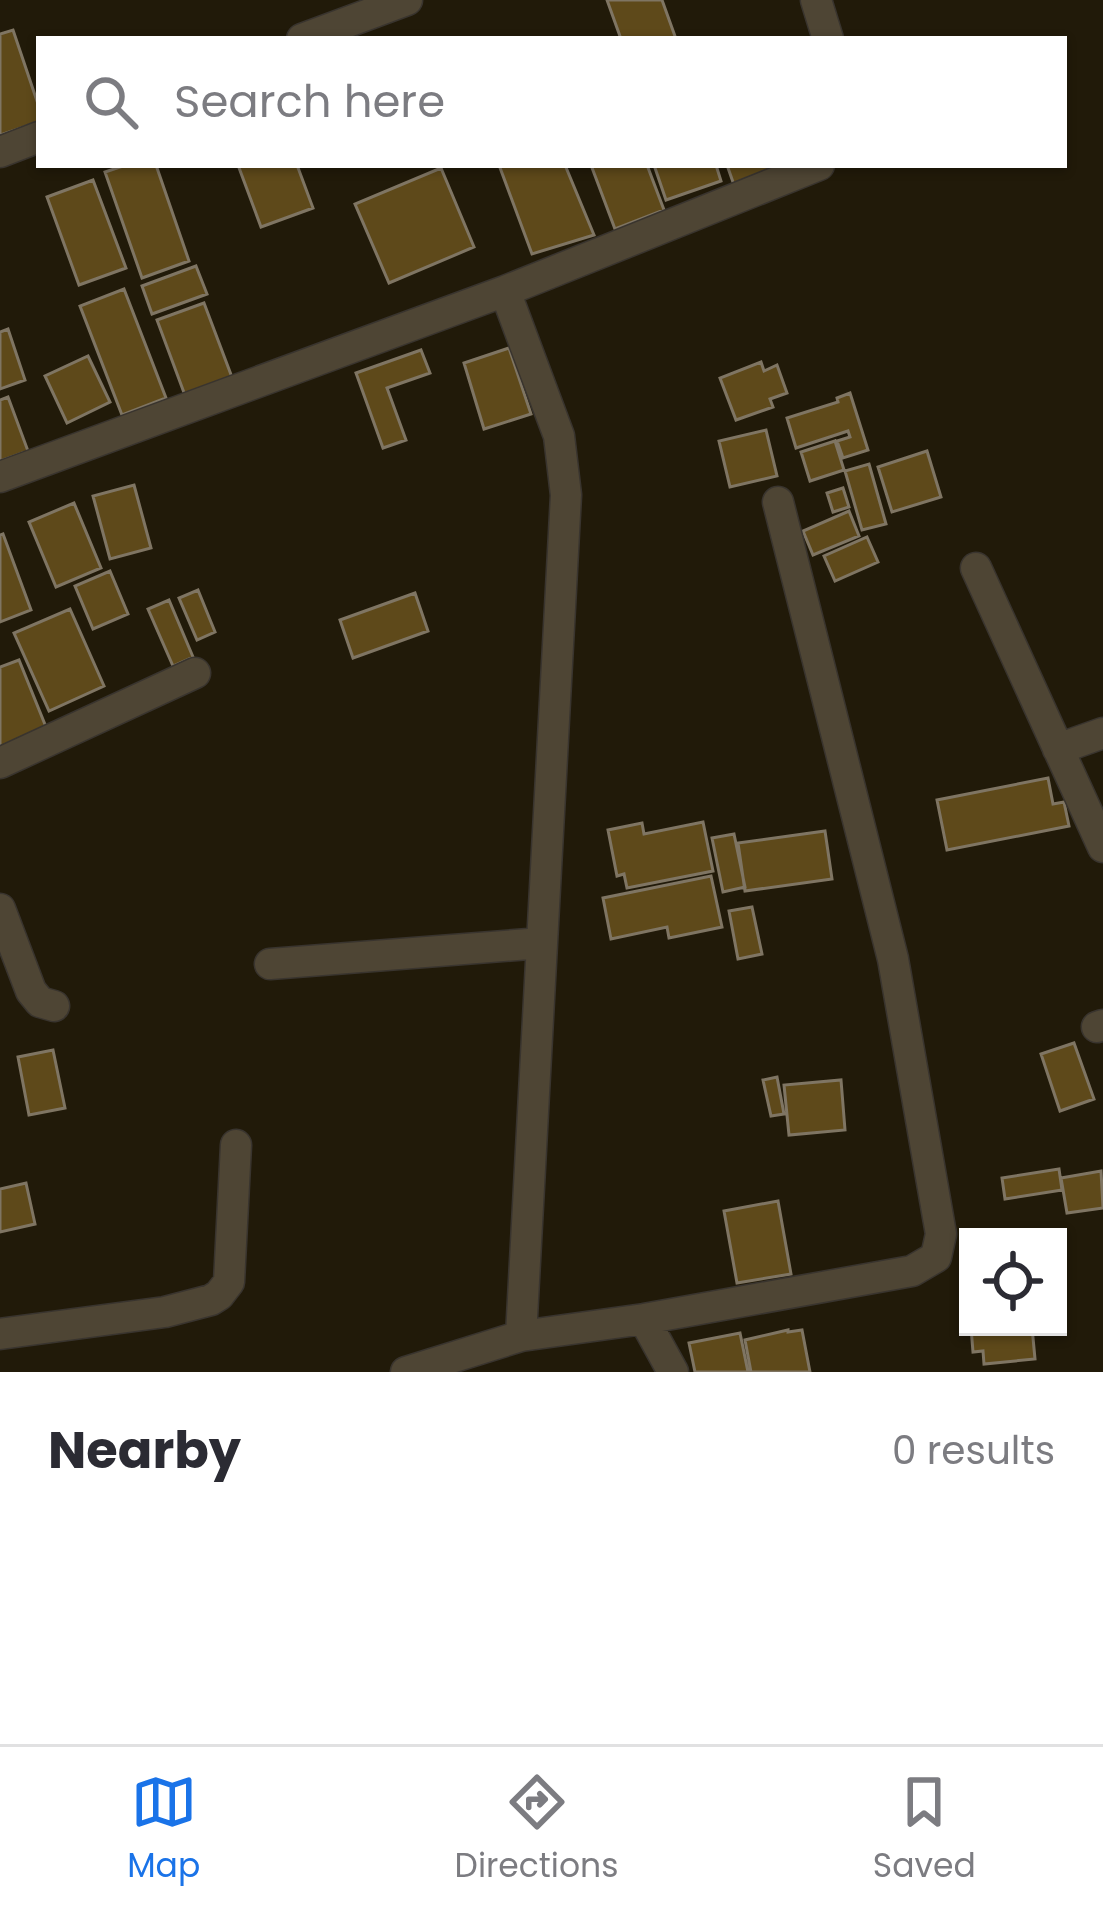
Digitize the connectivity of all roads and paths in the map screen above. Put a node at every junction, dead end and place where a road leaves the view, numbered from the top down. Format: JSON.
{"nodes":[{"id":1,"x":407,"y":0,"type":"edge"},
{"id":2,"x":816,"y":0,"type":"edge"},
{"id":3,"x":310,"y":36,"type":"edge"},
{"id":4,"x":827,"y":36,"type":"edge"},
{"id":5,"x":36,"y":138,"type":"edge"},
{"id":6,"x":0,"y":152,"type":"edge"},
{"id":7,"x":812,"y":168,"type":"edge"},
{"id":8,"x":505,"y":291,"type":"junction"},
{"id":9,"x":0,"y":477,"type":"edge"},
{"id":10,"x":778,"y":502,"type":"dead end"},
{"id":11,"x":976,"y":568,"type":"dead end"},
{"id":12,"x":195,"y":674,"type":"dead end"},
{"id":13,"x":1103,"y":733,"type":"edge"},
{"id":14,"x":1058,"y":749,"type":"junction"},
{"id":15,"x":0,"y":763,"type":"edge"},
{"id":16,"x":1103,"y":847,"type":"edge"},
{"id":17,"x":0,"y":909,"type":"edge"},
{"id":18,"x":542,"y":943,"type":"junction"},
{"id":19,"x":270,"y":964,"type":"dead end"},
{"id":20,"x":54,"y":1006,"type":"dead end"},
{"id":21,"x":236,"y":1144,"type":"dead end"},
{"id":22,"x":644,"y":1319,"type":"junction"},
{"id":23,"x":0,"y":1334,"type":"edge"},
{"id":24,"x":521,"y":1336,"type":"junction"},
{"id":25,"x":406,"y":1372,"type":"edge"},
{"id":26,"x":673,"y":1372,"type":"edge"}],
"edges":[{"from":1,"to":3,"type":"street"},
{"from":2,"to":4,"type":"street"},
{"from":5,"to":6,"type":"street"},
{"from":7,"to":8,"type":"street"},
{"from":8,"to":9,"type":"street"},
{"from":8,"to":18,"type":"street"},
{"from":10,"to":22,"type":"street"},
{"from":11,"to":14,"type":"street"},
{"from":12,"to":15,"type":"street"},
{"from":13,"to":14,"type":"street"},
{"from":14,"to":16,"type":"street"},
{"from":17,"to":20,"type":"street"},
{"from":18,"to":19,"type":"street"},
{"from":18,"to":24,"type":"street"},
{"from":21,"to":23,"type":"street"},
{"from":22,"to":24,"type":"street"},
{"from":22,"to":26,"type":"street"},
{"from":24,"to":25,"type":"street"}]}
